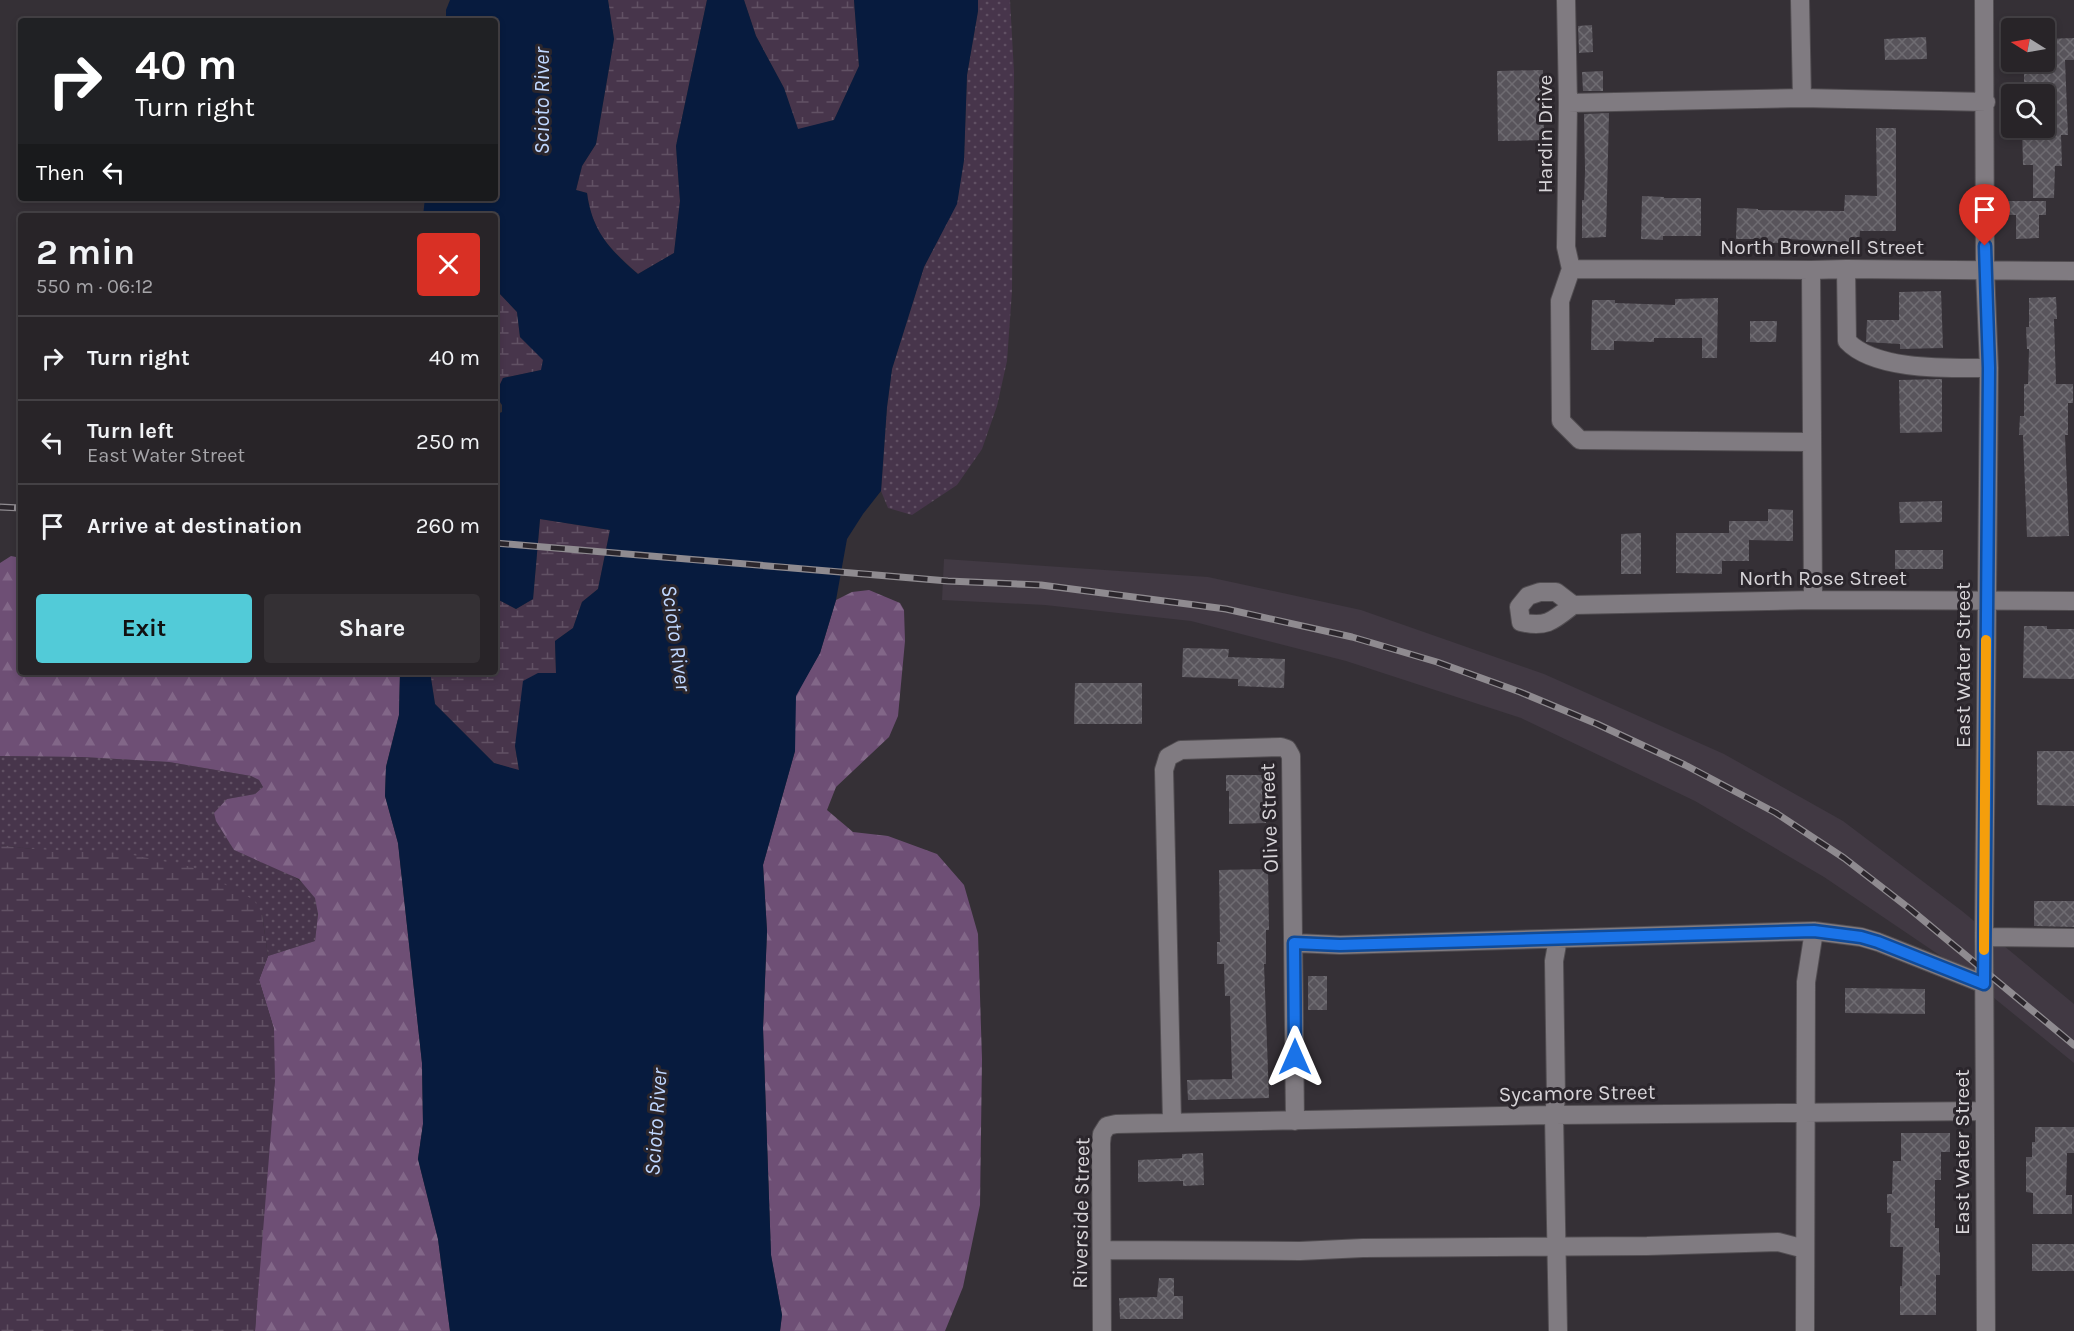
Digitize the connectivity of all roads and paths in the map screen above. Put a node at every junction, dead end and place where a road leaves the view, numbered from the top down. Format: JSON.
{"nodes":[{"id":1,"x":1566,"y":0,"type":"edge"},
{"id":2,"x":1800,"y":0,"type":"edge"},
{"id":3,"x":1984,"y":0,"type":"edge"},
{"id":4,"x":1803,"y":98,"type":"junction"},
{"id":5,"x":1986,"y":102,"type":"junction"},
{"id":6,"x":1568,"y":103,"type":"junction"},
{"id":7,"x":1846,"y":268,"type":"junction"},
{"id":8,"x":1571,"y":269,"type":"junction"},
{"id":9,"x":1811,"y":270,"type":"junction"},
{"id":10,"x":1985,"y":270,"type":"junction"},
{"id":11,"x":2074,"y":271,"type":"edge"},
{"id":12,"x":1989,"y":368,"type":"junction"},
{"id":13,"x":1811,"y":442,"type":"junction"},
{"id":14,"x":1813,"y":600,"type":"junction"},
{"id":15,"x":1986,"y":600,"type":"junction"},
{"id":16,"x":2074,"y":601,"type":"edge"},
{"id":17,"x":1573,"y":605,"type":"dead end"},
{"id":18,"x":1814,"y":931,"type":"junction"},
{"id":19,"x":1984,"y":937,"type":"junction"},
{"id":20,"x":2074,"y":938,"type":"edge"},
{"id":21,"x":1558,"y":939,"type":"junction"},
{"id":22,"x":1294,"y":943,"type":"junction"},
{"id":23,"x":1984,"y":984,"type":"junction"},
{"id":24,"x":1984,"y":1112,"type":"junction"},
{"id":25,"x":1804,"y":1114,"type":"junction"},
{"id":26,"x":1554,"y":1115,"type":"junction"},
{"id":27,"x":1172,"y":1121,"type":"junction"},
{"id":28,"x":1295,"y":1121,"type":"junction"},
{"id":29,"x":1555,"y":1247,"type":"junction"},
{"id":30,"x":1805,"y":1249,"type":"junction"},
{"id":31,"x":1102,"y":1250,"type":"junction"},
{"id":32,"x":1102,"y":1331,"type":"edge"},
{"id":33,"x":1558,"y":1331,"type":"edge"},
{"id":34,"x":1805,"y":1331,"type":"edge"},
{"id":35,"x":1986,"y":1331,"type":"edge"}],
"edges":[{"from":1,"to":6,"type":"street","name":"Hardin Drive"},
{"from":2,"to":4,"type":"street"},
{"from":3,"to":5,"type":"street","name":"East Water Street"},
{"from":4,"to":5,"type":"street"},
{"from":4,"to":6,"type":"street"},
{"from":5,"to":10,"type":"street","name":"East Water Street"},
{"from":6,"to":8,"type":"street","name":"Hardin Drive"},
{"from":7,"to":9,"type":"street","name":"North Brownell Street"},
{"from":7,"to":10,"type":"street","name":"North Brownell Street"},
{"from":7,"to":12,"type":"street"},
{"from":8,"to":9,"type":"street","name":"North Brownell Street"},
{"from":8,"to":13,"type":"street"},
{"from":9,"to":13,"type":"street"},
{"from":10,"to":11,"type":"street","name":"North Brownell Street"},
{"from":10,"to":12,"type":"street","name":"East Water Street"},
{"from":12,"to":15,"type":"street","name":"East Water Street"},
{"from":13,"to":14,"type":"street"},
{"from":14,"to":15,"type":"street","name":"North Rose Street"},
{"from":14,"to":17,"type":"street","name":"North Rose Street"},
{"from":15,"to":16,"type":"street","name":"North Rose Street"},
{"from":15,"to":19,"type":"street","name":"East Water Street"},
{"from":18,"to":21,"type":"street"},
{"from":18,"to":23,"type":"street"},
{"from":18,"to":25,"type":"street"},
{"from":19,"to":20,"type":"street"},
{"from":19,"to":23,"type":"street","name":"East Water Street"},
{"from":21,"to":22,"type":"street"},
{"from":21,"to":26,"type":"street"},
{"from":22,"to":27,"type":"street","name":"Olive Street"},
{"from":22,"to":28,"type":"street","name":"Olive Street"},
{"from":23,"to":24,"type":"street","name":"East Water Street"},
{"from":24,"to":25,"type":"street","name":"Sycamore Street"},
{"from":24,"to":35,"type":"street","name":"East Water Street"},
{"from":25,"to":26,"type":"street","name":"Sycamore Street"},
{"from":25,"to":30,"type":"street"},
{"from":26,"to":28,"type":"street","name":"Sycamore Street"},
{"from":26,"to":29,"type":"street"},
{"from":27,"to":28,"type":"street","name":"Sycamore Street"},
{"from":27,"to":31,"type":"street","name":"Riverside Street"},
{"from":29,"to":30,"type":"street"},
{"from":29,"to":31,"type":"street"},
{"from":29,"to":33,"type":"street"},
{"from":30,"to":34,"type":"street"},
{"from":31,"to":32,"type":"street","name":"Riverside Street"}]}
